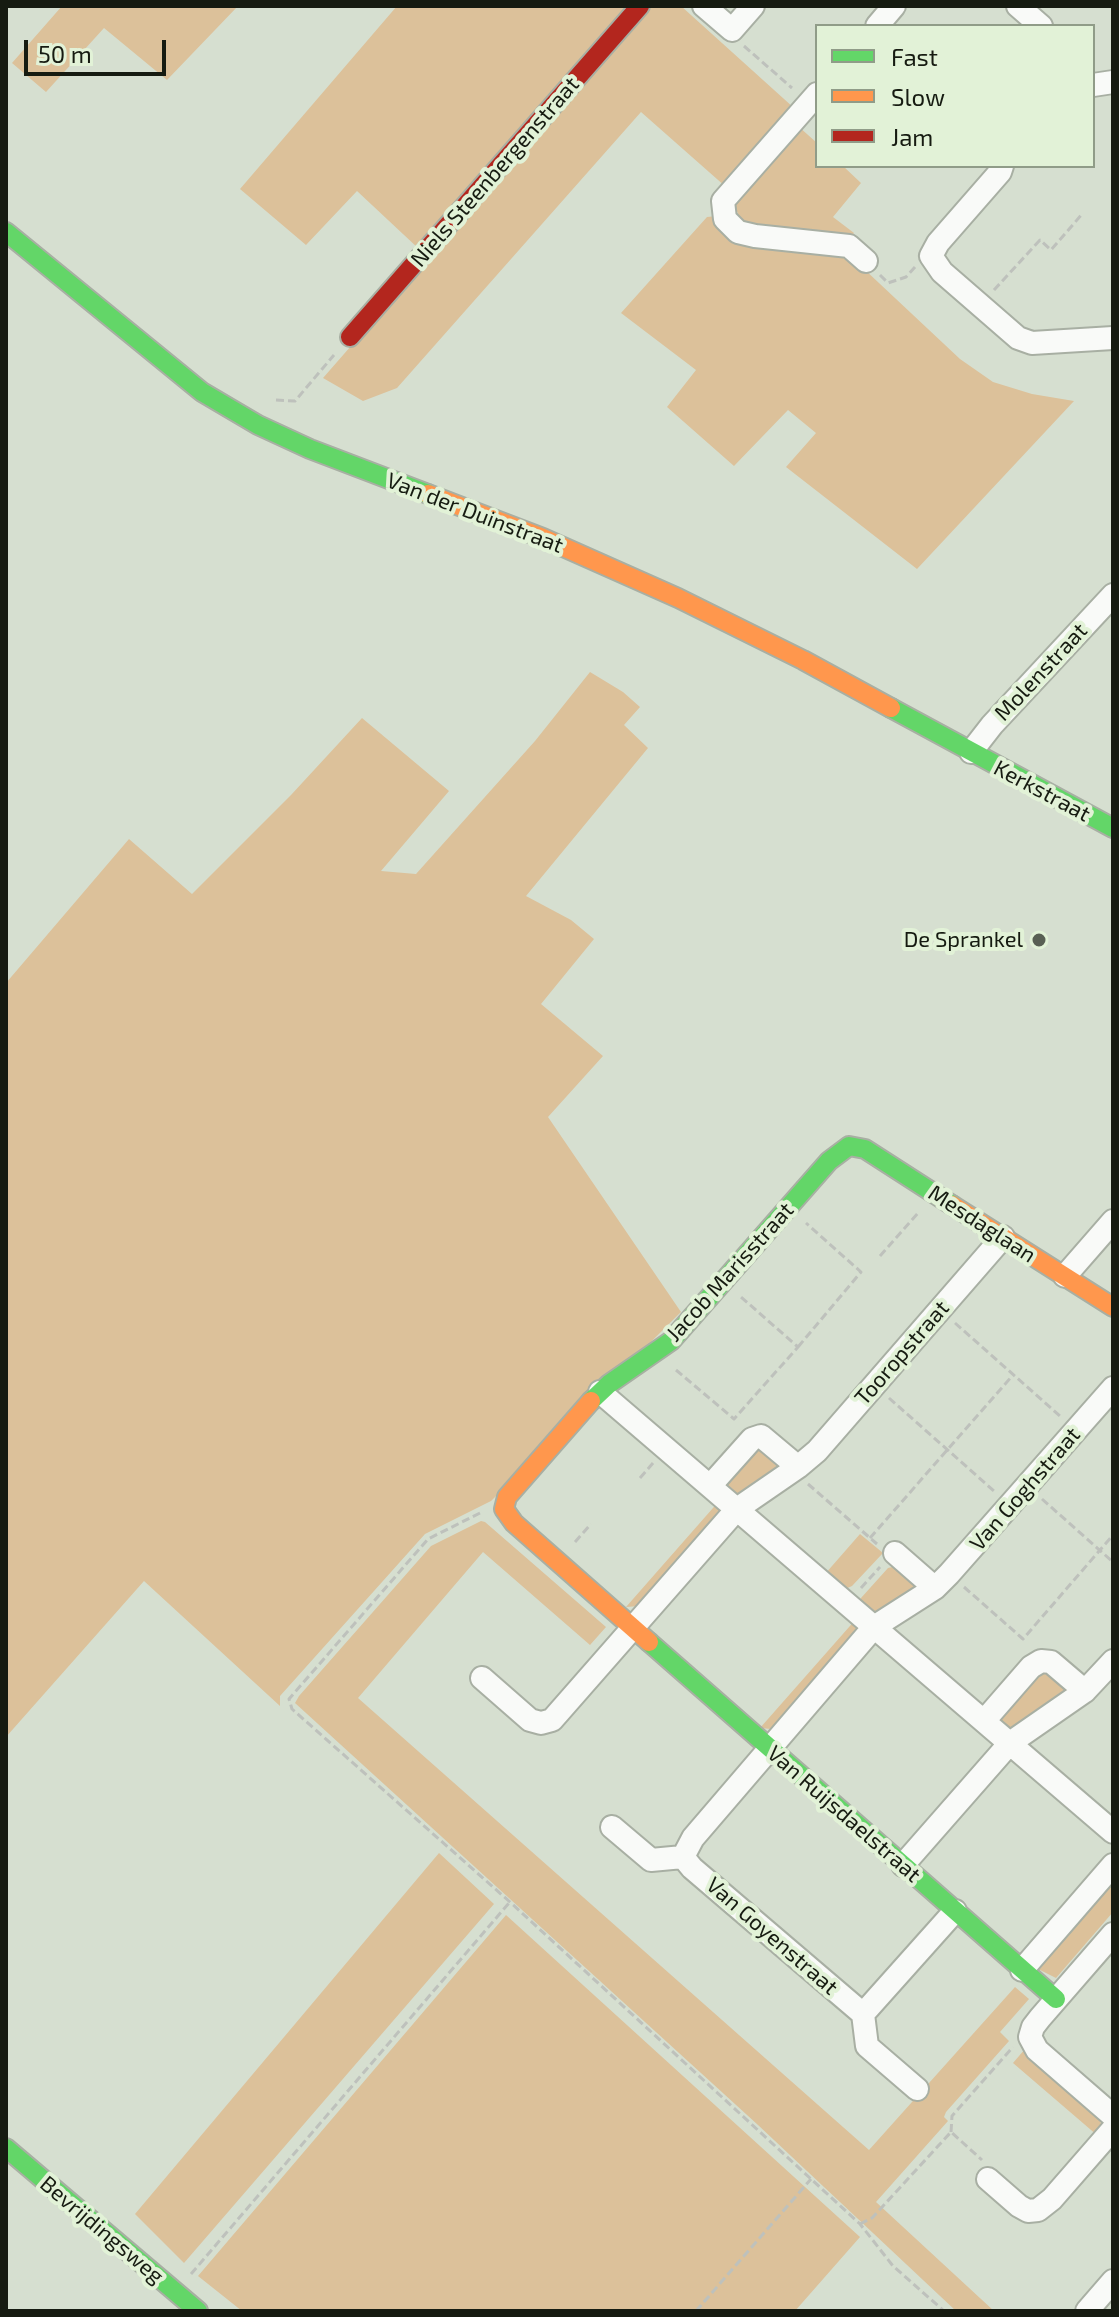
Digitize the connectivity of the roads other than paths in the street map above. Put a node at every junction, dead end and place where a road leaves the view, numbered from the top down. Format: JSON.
{"nodes":[{"id":1,"x":640,"y":6,"type":"edge"},
{"id":2,"x":704,"y":6,"type":"edge"},
{"id":3,"x":753,"y":6,"type":"edge"},
{"id":4,"x":894,"y":6,"type":"edge"},
{"id":5,"x":1018,"y":6,"type":"edge"},
{"id":6,"x":879,"y":24,"type":"edge"},
{"id":7,"x":1039,"y":24,"type":"edge"},
{"id":8,"x":813,"y":99,"type":"edge"},
{"id":9,"x":1001,"y":168,"type":"edge"},
{"id":10,"x":6,"y":232,"type":"edge"},
{"id":11,"x":866,"y":261,"type":"road end"},
{"id":12,"x":350,"y":337,"type":"road end"},
{"id":13,"x":1113,"y":338,"type":"edge"},
{"id":14,"x":1113,"y":595,"type":"edge"},
{"id":15,"x":971,"y":752,"type":"junction"},
{"id":16,"x":1113,"y":828,"type":"edge"},
{"id":17,"x":849,"y":1146,"type":"joint"},
{"id":18,"x":1113,"y":1221,"type":"edge"},
{"id":19,"x":1003,"y":1237,"type":"junction"},
{"id":20,"x":1065,"y":1276,"type":"junction"},
{"id":21,"x":1113,"y":1307,"type":"edge"},
{"id":22,"x":1113,"y":1388,"type":"edge"},
{"id":23,"x":600,"y":1392,"type":"junction"},
{"id":24,"x":798,"y":1467,"type":"junction"},
{"id":25,"x":710,"y":1486,"type":"junction"},
{"id":26,"x":506,"y":1503,"type":"joint"},
{"id":27,"x":737,"y":1509,"type":"junction"},
{"id":28,"x":895,"y":1553,"type":"road end"},
{"id":29,"x":942,"y":1581,"type":"junction"},
{"id":30,"x":874,"y":1627,"type":"junction"},
{"id":31,"x":633,"y":1628,"type":"junction"},
{"id":32,"x":1113,"y":1661,"type":"edge"},
{"id":33,"x":482,"y":1678,"type":"dead end"},
{"id":34,"x":1085,"y":1691,"type":"junction"},
{"id":35,"x":984,"y":1721,"type":"junction"},
{"id":36,"x":1010,"y":1743,"type":"junction"},
{"id":37,"x":770,"y":1748,"type":"junction"},
{"id":38,"x":612,"y":1827,"type":"dead end"},
{"id":39,"x":1113,"y":1832,"type":"edge"},
{"id":40,"x":683,"y":1857,"type":"junction"},
{"id":41,"x":903,"y":1865,"type":"junction"},
{"id":42,"x":1113,"y":1865,"type":"edge"},
{"id":43,"x":955,"y":1911,"type":"junction"},
{"id":44,"x":1113,"y":1934,"type":"edge"},
{"id":45,"x":1022,"y":1970,"type":"junction"},
{"id":46,"x":1056,"y":1999,"type":"junction"},
{"id":47,"x":863,"y":2014,"type":"junction"},
{"id":48,"x":917,"y":2089,"type":"dead end"},
{"id":49,"x":1113,"y":2116,"type":"edge"},
{"id":50,"x":1113,"y":2129,"type":"edge"},
{"id":51,"x":6,"y":2148,"type":"edge"},
{"id":52,"x":988,"y":2179,"type":"road end"},
{"id":53,"x":1113,"y":2281,"type":"edge"},
{"id":54,"x":198,"y":2311,"type":"edge"},
{"id":55,"x":1087,"y":2311,"type":"edge"}],
"edges":[{"from":1,"to":12,"type":"street","name":"Niels Steenbergenstraat"},
{"from":2,"to":3,"type":"street"},
{"from":4,"to":6,"type":"street"},
{"from":5,"to":7,"type":"street"},
{"from":8,"to":11,"type":"street"},
{"from":9,"to":13,"type":"street"},
{"from":10,"to":15,"type":"street","name":"Van der Duinstraat"},
{"from":14,"to":15,"type":"street","name":"Molenstraat"},
{"from":15,"to":16,"type":"street","name":"Kerkstraat"},
{"from":17,"to":19,"type":"street","name":"Mesdaglaan"},
{"from":17,"to":23,"type":"street","name":"Jacob Marisstraat"},
{"from":18,"to":20,"type":"street"},
{"from":19,"to":20,"type":"street","name":"Mesdaglaan"},
{"from":19,"to":24,"type":"street","name":"Tooropstraat"},
{"from":20,"to":21,"type":"street","name":"Mesdaglaan"},
{"from":22,"to":29,"type":"street","name":"Van Goghstraat"},
{"from":23,"to":25,"type":"street"},
{"from":23,"to":26,"type":"street","name":"Jacob Marisstraat"},
{"from":24,"to":25,"type":"street"},
{"from":24,"to":27,"type":"street","name":"Tooropstraat"},
{"from":25,"to":27,"type":"street"},
{"from":26,"to":31,"type":"street","name":"Van Ruijsdaelstraat"},
{"from":27,"to":30,"type":"street"},
{"from":27,"to":31,"type":"street","name":"Tooropstraat"},
{"from":28,"to":29,"type":"street"},
{"from":29,"to":30,"type":"street","name":"Van Goghstraat"},
{"from":30,"to":35,"type":"street"},
{"from":30,"to":37,"type":"street","name":"Van Goghstraat"},
{"from":31,"to":33,"type":"street"},
{"from":31,"to":37,"type":"street","name":"Van Ruijsdaelstraat"},
{"from":32,"to":34,"type":"street"},
{"from":34,"to":35,"type":"street"},
{"from":34,"to":36,"type":"street"},
{"from":35,"to":36,"type":"street"},
{"from":36,"to":39,"type":"street"},
{"from":36,"to":41,"type":"street"},
{"from":37,"to":40,"type":"street"},
{"from":37,"to":41,"type":"street","name":"Van Ruijsdaelstraat"},
{"from":38,"to":40,"type":"street"},
{"from":40,"to":47,"type":"street","name":"Van Goyenstraat"},
{"from":41,"to":43,"type":"street","name":"Van Ruijsdaelstraat"},
{"from":42,"to":45,"type":"street"},
{"from":43,"to":45,"type":"street","name":"Van Ruijsdaelstraat"},
{"from":43,"to":47,"type":"street"},
{"from":44,"to":46,"type":"street"},
{"from":45,"to":46,"type":"street","name":"Van Ruijsdaelstraat"},
{"from":46,"to":49,"type":"street"},
{"from":47,"to":48,"type":"street"},
{"from":50,"to":52,"type":"street"},
{"from":51,"to":54,"type":"street","name":"Bevrijdingsweg"},
{"from":53,"to":55,"type":"street"}]}
